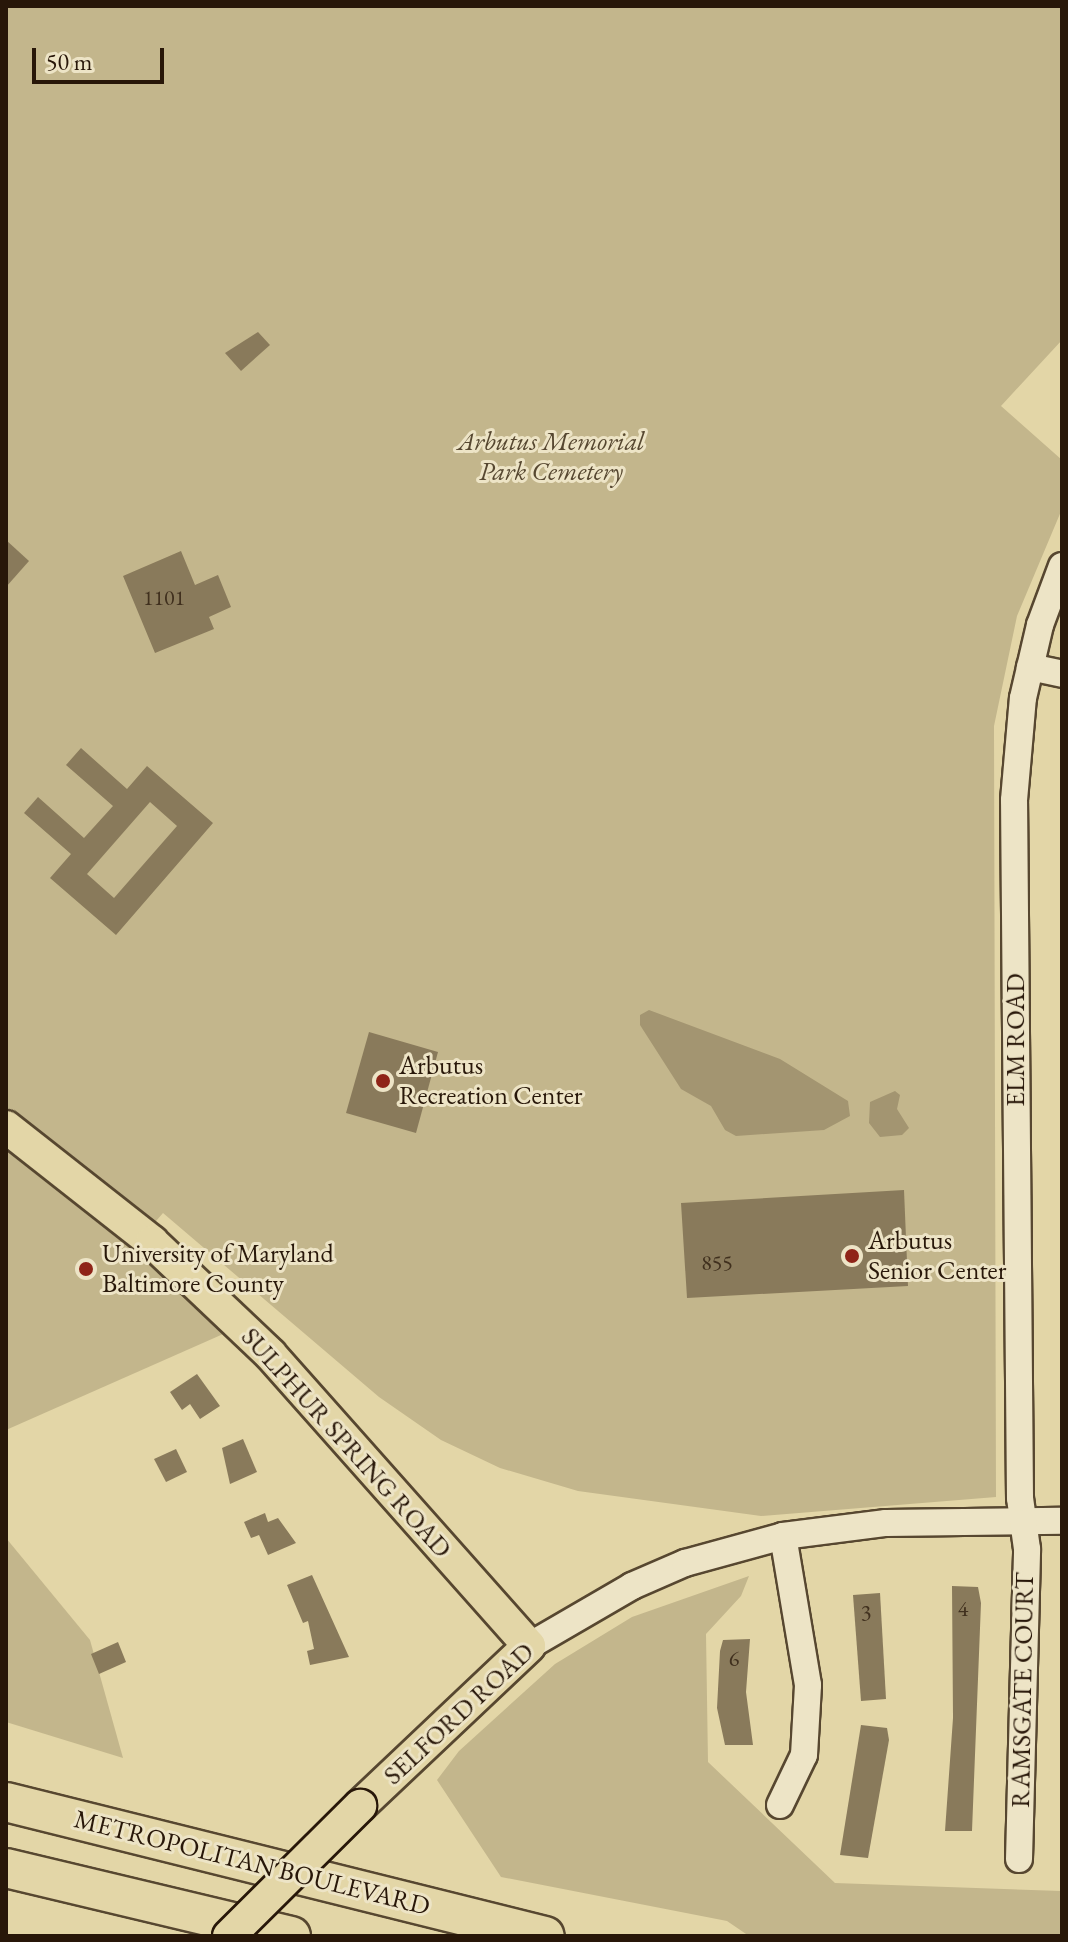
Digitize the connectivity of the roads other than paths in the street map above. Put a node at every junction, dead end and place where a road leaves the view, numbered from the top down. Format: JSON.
{"nodes":[{"id":1,"x":1062,"y":566,"type":"edge"},
{"id":2,"x":1030,"y":667,"type":"junction"},
{"id":3,"x":1062,"y":674,"type":"edge"},
{"id":4,"x":6,"y":1127,"type":"edge"},
{"id":5,"x":1023,"y":1521,"type":"junction"},
{"id":6,"x":1062,"y":1521,"type":"edge"},
{"id":7,"x":783,"y":1536,"type":"junction"},
{"id":8,"x":529,"y":1646,"type":"junction"},
{"id":9,"x":6,"y":1800,"type":"edge"},
{"id":10,"x":780,"y":1805,"type":"dead end"},
{"id":11,"x":1019,"y":1859,"type":"dead end"},
{"id":12,"x":6,"y":1868,"type":"edge"},
{"id":13,"x":6,"y":1891,"type":"edge"},
{"id":14,"x":229,"y":1936,"type":"edge"},
{"id":15,"x":239,"y":1936,"type":"edge"},
{"id":16,"x":291,"y":1936,"type":"edge"},
{"id":17,"x":545,"y":1936,"type":"edge"}],
"edges":[{"from":1,"to":2,"type":"street","name":"ELM ROAD"},
{"from":2,"to":3,"type":"street"},
{"from":2,"to":5,"type":"street","name":"ELM ROAD"},
{"from":4,"to":8,"type":"main road","name":"SULPHUR SPRING ROAD"},
{"from":5,"to":6,"type":"street","name":"SELFORD ROAD"},
{"from":5,"to":7,"type":"street","name":"SELFORD ROAD"},
{"from":5,"to":11,"type":"street","name":"RAMSGATE COURT"},
{"from":7,"to":8,"type":"street","name":"SELFORD ROAD"},
{"from":7,"to":10,"type":"street"},
{"from":8,"to":14,"type":"main road","name":"SELFORD ROAD","bridge":true},
{"from":9,"to":17,"type":"highway","name":"METROPOLITAN BOULEVARD"},
{"from":12,"to":16,"type":"highway"},
{"from":13,"to":15,"type":"highway"}]}
